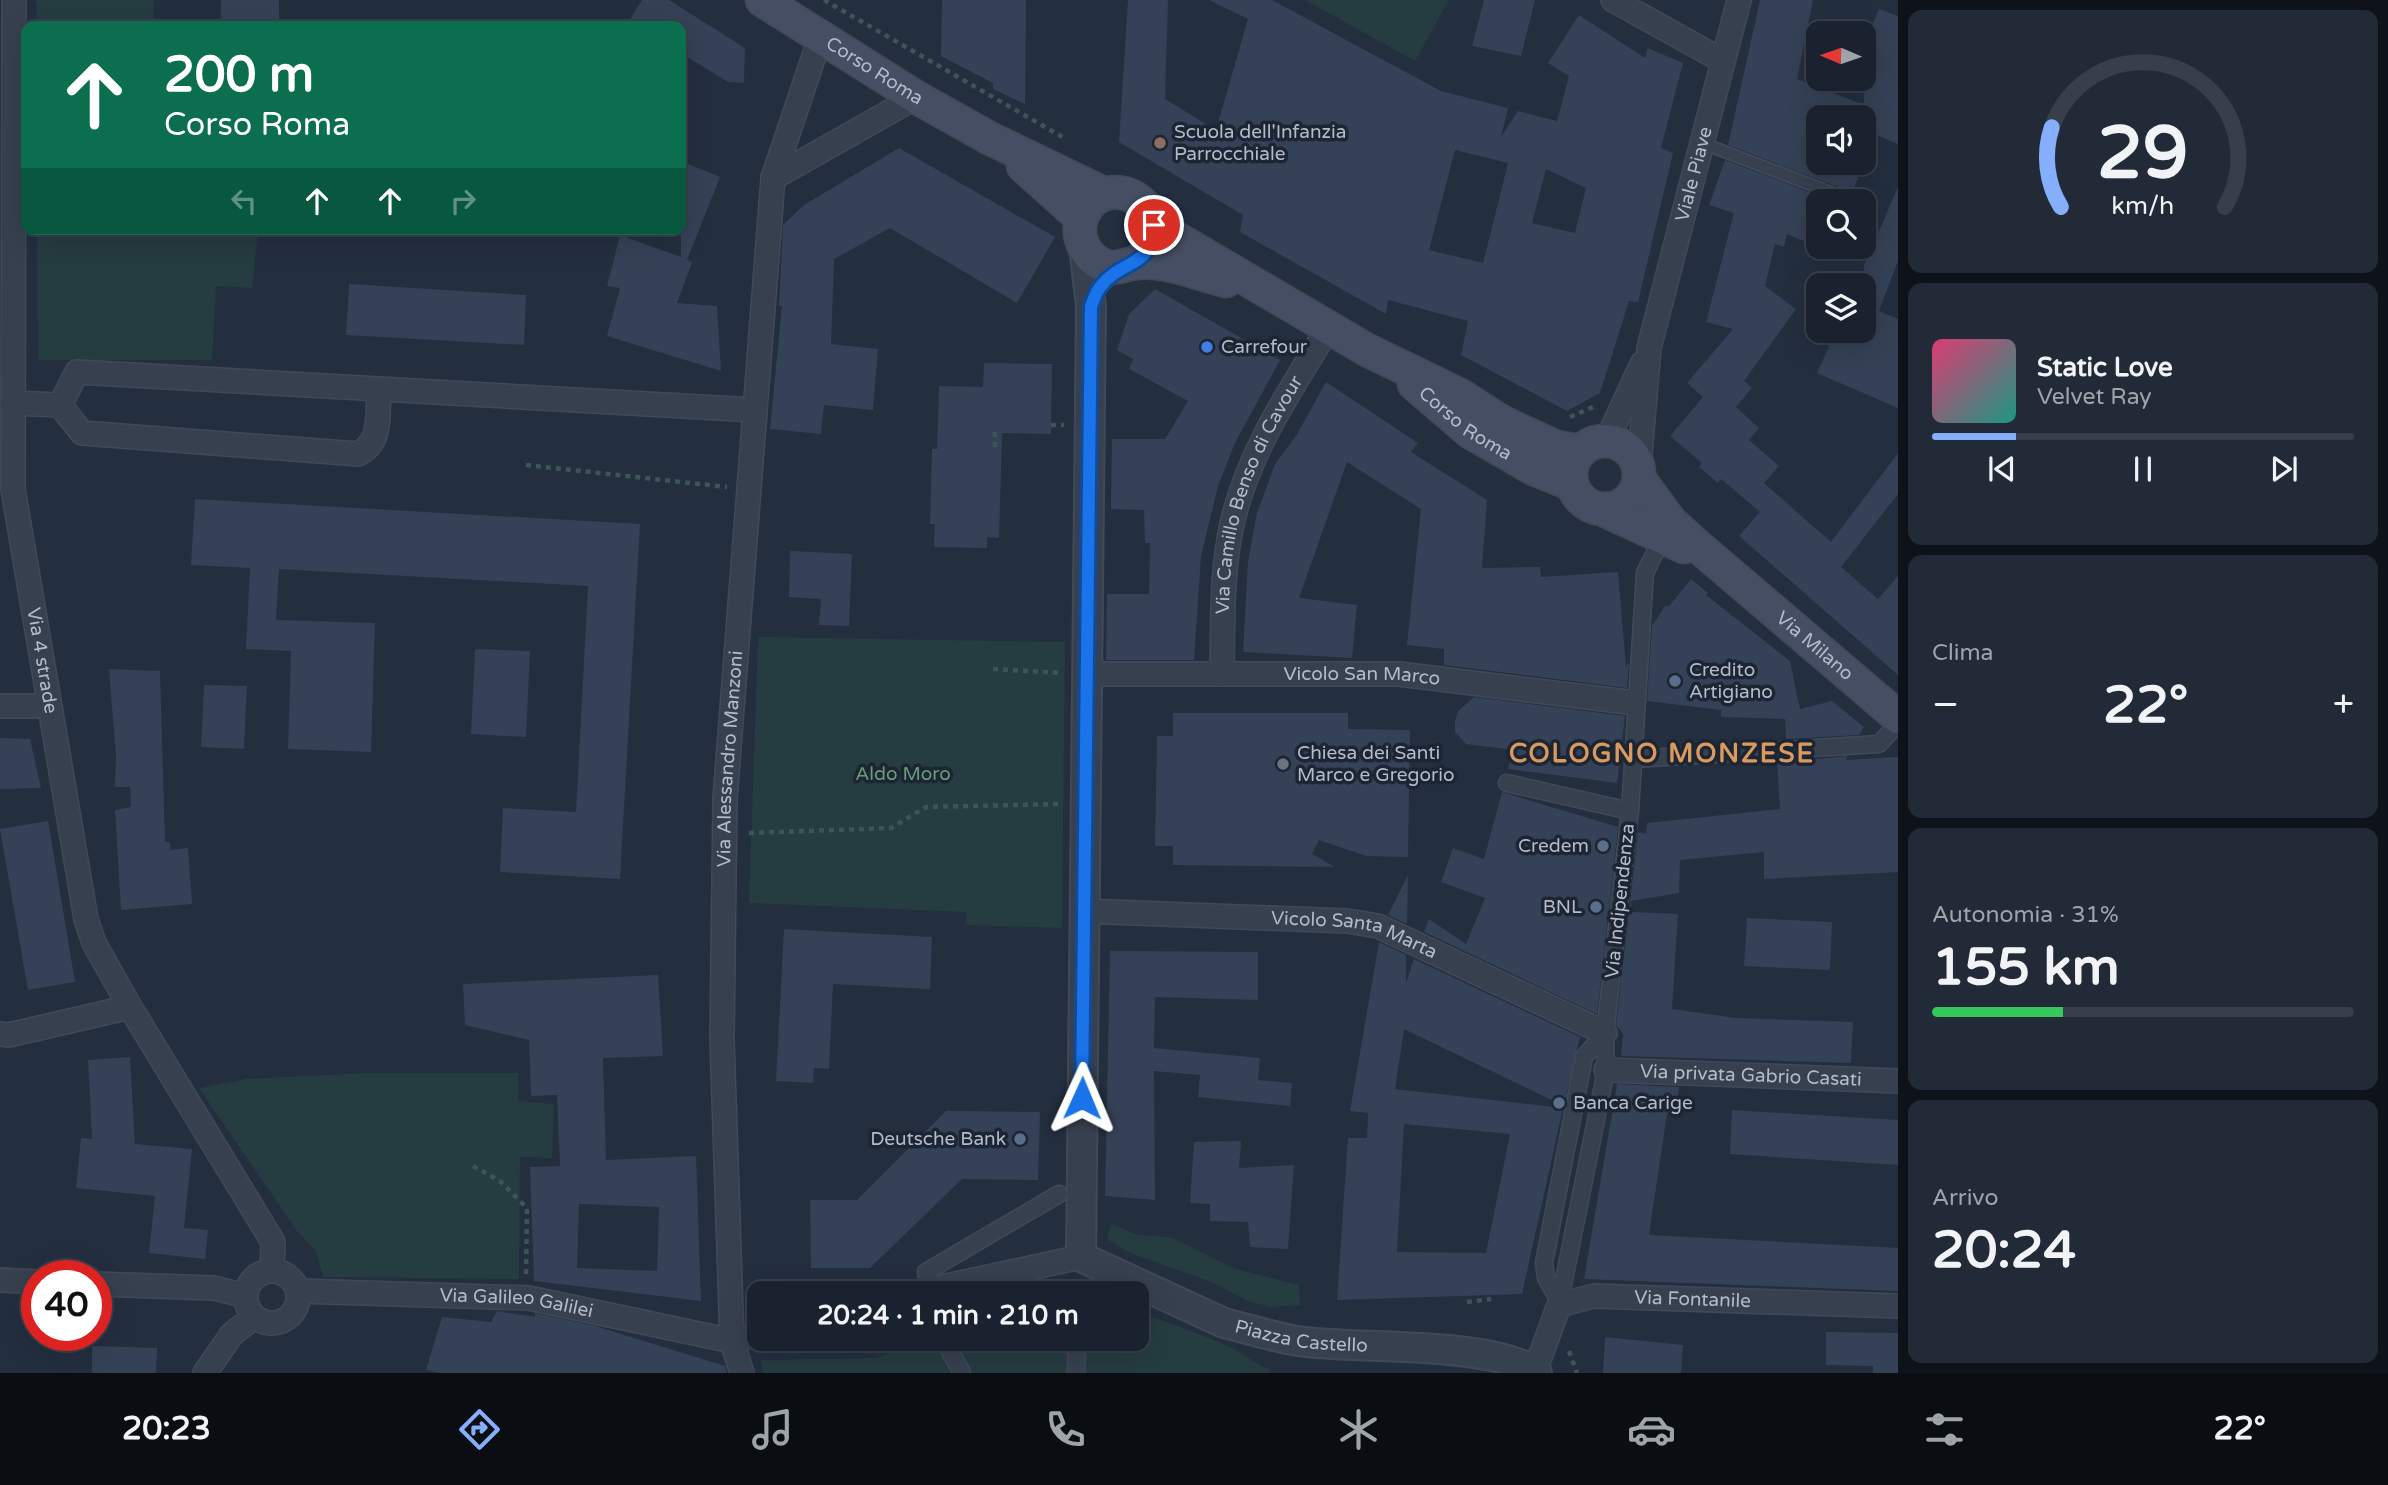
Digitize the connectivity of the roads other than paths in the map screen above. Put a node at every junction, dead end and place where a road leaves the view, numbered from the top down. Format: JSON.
{"nodes":[{"id":1,"x":14,"y":0,"type":"edge"},
{"id":2,"x":762,"y":0,"type":"edge"},
{"id":3,"x":1613,"y":0,"type":"edge"},
{"id":4,"x":1739,"y":0,"type":"edge"},
{"id":5,"x":820,"y":38,"type":"junction"},
{"id":6,"x":1723,"y":61,"type":"junction"},
{"id":7,"x":916,"y":97,"type":"junction"},
{"id":8,"x":989,"y":138,"type":"junction"},
{"id":9,"x":1702,"y":143,"type":"junction"},
{"id":10,"x":773,"y":178,"type":"junction"},
{"id":11,"x":1822,"y":189,"type":"edge"},
{"id":12,"x":1105,"y":194,"type":"junction"},
{"id":13,"x":1081,"y":218,"type":"junction"},
{"id":14,"x":1154,"y":225,"type":"junction"},
{"id":15,"x":1084,"y":248,"type":"junction"},
{"id":16,"x":1136,"y":262,"type":"junction"},
{"id":17,"x":1268,"y":293,"type":"junction"},
{"id":18,"x":1091,"y":306,"type":"junction"},
{"id":19,"x":1329,"y":327,"type":"junction"},
{"id":20,"x":1649,"y":348,"type":"junction"},
{"id":21,"x":1367,"y":350,"type":"junction"},
{"id":22,"x":379,"y":389,"type":"junction"},
{"id":23,"x":60,"y":405,"type":"junction"},
{"id":24,"x":755,"y":410,"type":"junction"},
{"id":25,"x":8,"y":416,"type":"edge"},
{"id":26,"x":1593,"y":446,"type":"junction"},
{"id":27,"x":1639,"y":473,"type":"junction"},
{"id":28,"x":1571,"y":484,"type":"junction"},
{"id":29,"x":1606,"y":510,"type":"junction"},
{"id":30,"x":1662,"y":536,"type":"junction"},
{"id":31,"x":1729,"y":575,"type":"junction"},
{"id":32,"x":1075,"y":674,"type":"junction"},
{"id":33,"x":1222,"y":674,"type":"junction"},
{"id":34,"x":1633,"y":702,"type":"junction"},
{"id":35,"x":0,"y":706,"type":"edge"},
{"id":36,"x":48,"y":706,"type":"junction"},
{"id":37,"x":1898,"y":717,"type":"edge"},
{"id":38,"x":1898,"y":723,"type":"edge"},
{"id":39,"x":1634,"y":759,"type":"junction"},
{"id":40,"x":1507,"y":783,"type":"dead end"},
{"id":41,"x":1630,"y":811,"type":"junction"},
{"id":42,"x":1084,"y":911,"type":"junction"},
{"id":43,"x":130,"y":1007,"type":"junction"},
{"id":44,"x":1605,"y":1033,"type":"junction"},
{"id":45,"x":0,"y":1034,"type":"edge"},
{"id":46,"x":1606,"y":1070,"type":"junction"},
{"id":47,"x":1898,"y":1081,"type":"edge"},
{"id":48,"x":1059,"y":1194,"type":"dead end"},
{"id":49,"x":1081,"y":1257,"type":"junction"},
{"id":50,"x":272,"y":1271,"type":"junction"},
{"id":51,"x":0,"y":1280,"type":"edge"},
{"id":52,"x":21,"y":1281,"type":"edge"},
{"id":53,"x":925,"y":1281,"type":"edge"},
{"id":54,"x":973,"y":1281,"type":"edge"},
{"id":55,"x":112,"y":1285,"type":"edge"},
{"id":56,"x":298,"y":1291,"type":"junction"},
{"id":57,"x":1559,"y":1304,"type":"junction"},
{"id":58,"x":250,"y":1306,"type":"junction"},
{"id":59,"x":1898,"y":1306,"type":"edge"},
{"id":60,"x":747,"y":1336,"type":"edge"},
{"id":61,"x":732,"y":1340,"type":"junction"},
{"id":62,"x":950,"y":1351,"type":"edge"},
{"id":63,"x":1077,"y":1351,"type":"edge"},
{"id":64,"x":1536,"y":1372,"type":"edge"},
{"id":65,"x":205,"y":1373,"type":"edge"},
{"id":66,"x":742,"y":1373,"type":"edge"},
{"id":67,"x":962,"y":1373,"type":"edge"},
{"id":68,"x":1076,"y":1373,"type":"edge"}],
"edges":[{"from":1,"to":25,"type":"street","name":"Via 4 strade"},
{"from":2,"to":5,"type":"main road","name":"Corso Roma"},
{"from":3,"to":6,"type":"street"},
{"from":4,"to":6,"type":"street","name":"Viale Piave"},
{"from":5,"to":7,"type":"main road","name":"Corso Roma"},
{"from":5,"to":10,"type":"street","name":"Via Alessandro Manzoni"},
{"from":6,"to":9,"type":"street","name":"Viale Piave"},
{"from":7,"to":8,"type":"main road","name":"Corso Roma"},
{"from":7,"to":10,"type":"street"},
{"from":8,"to":12,"type":"main road","name":"Corso Roma"},
{"from":8,"to":13,"type":"main road","name":"Corso Roma"},
{"from":9,"to":11,"type":"lane"},
{"from":9,"to":20,"type":"street","name":"Viale Piave"},
{"from":10,"to":24,"type":"street","name":"Via Alessandro Manzoni"},
{"from":12,"to":13,"type":"main road"},
{"from":12,"to":14,"type":"main road","name":"Corso Roma"},
{"from":13,"to":15,"type":"main road"},
{"from":14,"to":16,"type":"main road"},
{"from":14,"to":17,"type":"main road","name":"Corso Roma"},
{"from":15,"to":16,"type":"main road","name":"Corso Roma"},
{"from":15,"to":18,"type":"street"},
{"from":16,"to":17,"type":"main road","name":"Corso Roma"},
{"from":16,"to":18,"type":"street"},
{"from":17,"to":19,"type":"main road","name":"Corso Roma"},
{"from":18,"to":32,"type":"street"},
{"from":19,"to":21,"type":"main road","name":"Corso Roma"},
{"from":19,"to":33,"type":"street","name":"Via Camillo Benso di Cavour"},
{"from":20,"to":26,"type":"street","name":"Viale Piave"},
{"from":20,"to":27,"type":"street","name":"Viale Piave"},
{"from":21,"to":26,"type":"main road","name":"Corso Roma"},
{"from":21,"to":28,"type":"main road","name":"Corso Roma"},
{"from":22,"to":23,"type":"street"},
{"from":22,"to":23,"type":"street"},
{"from":22,"to":24,"type":"street"},
{"from":23,"to":25,"type":"street"},
{"from":24,"to":61,"type":"street","name":"Via Alessandro Manzoni"},
{"from":25,"to":36,"type":"street","name":"Via 4 strade"},
{"from":26,"to":27,"type":"main road"},
{"from":26,"to":28,"type":"main road"},
{"from":27,"to":29,"type":"main road"},
{"from":27,"to":31,"type":"main road","name":"Via Milano"},
{"from":28,"to":29,"type":"main road"},
{"from":29,"to":30,"type":"main road","name":"Via Milano"},
{"from":30,"to":31,"type":"main road","name":"Via Milano"},
{"from":30,"to":34,"type":"street"},
{"from":31,"to":37,"type":"main road","name":"Via Milano"},
{"from":32,"to":33,"type":"street","name":"Vicolo San Marco"},
{"from":32,"to":42,"type":"street"},
{"from":33,"to":34,"type":"street","name":"Vicolo San Marco"},
{"from":34,"to":39,"type":"street"},
{"from":35,"to":36,"type":"street"},
{"from":36,"to":43,"type":"street","name":"Via 4 strade"},
{"from":38,"to":39,"type":"street"},
{"from":39,"to":41,"type":"street"},
{"from":40,"to":41,"type":"street","name":"Via Indipendenza"},
{"from":41,"to":44,"type":"street","name":"Via Indipendenza"},
{"from":42,"to":44,"type":"street","name":"Vicolo Santa Marta"},
{"from":42,"to":49,"type":"street"},
{"from":43,"to":45,"type":"street"},
{"from":43,"to":50,"type":"street","name":"Via 4 strade"},
{"from":44,"to":46,"type":"street","name":"Via Indipendenza"},
{"from":44,"to":57,"type":"street"},
{"from":46,"to":47,"type":"street","name":"Via privata Gabrio Casati"},
{"from":46,"to":57,"type":"street","name":"Via Indipendenza"},
{"from":48,"to":53,"type":"street"},
{"from":49,"to":54,"type":"street"},
{"from":49,"to":64,"type":"street","name":"Piazza Castello"},
{"from":50,"to":56,"type":"street"},
{"from":50,"to":58,"type":"street"},
{"from":51,"to":52,"type":"street"},
{"from":55,"to":58,"type":"street"},
{"from":56,"to":58,"type":"street"},
{"from":56,"to":61,"type":"street","name":"Via Galileo Galilei"},
{"from":57,"to":59,"type":"street","name":"Via Fontanile"},
{"from":57,"to":64,"type":"street"},
{"from":58,"to":65,"type":"street"},
{"from":60,"to":61,"type":"street"},
{"from":61,"to":66,"type":"street","name":"Via Alessandro Manzoni"},
{"from":62,"to":67,"type":"street"},
{"from":63,"to":68,"type":"street"}]}
